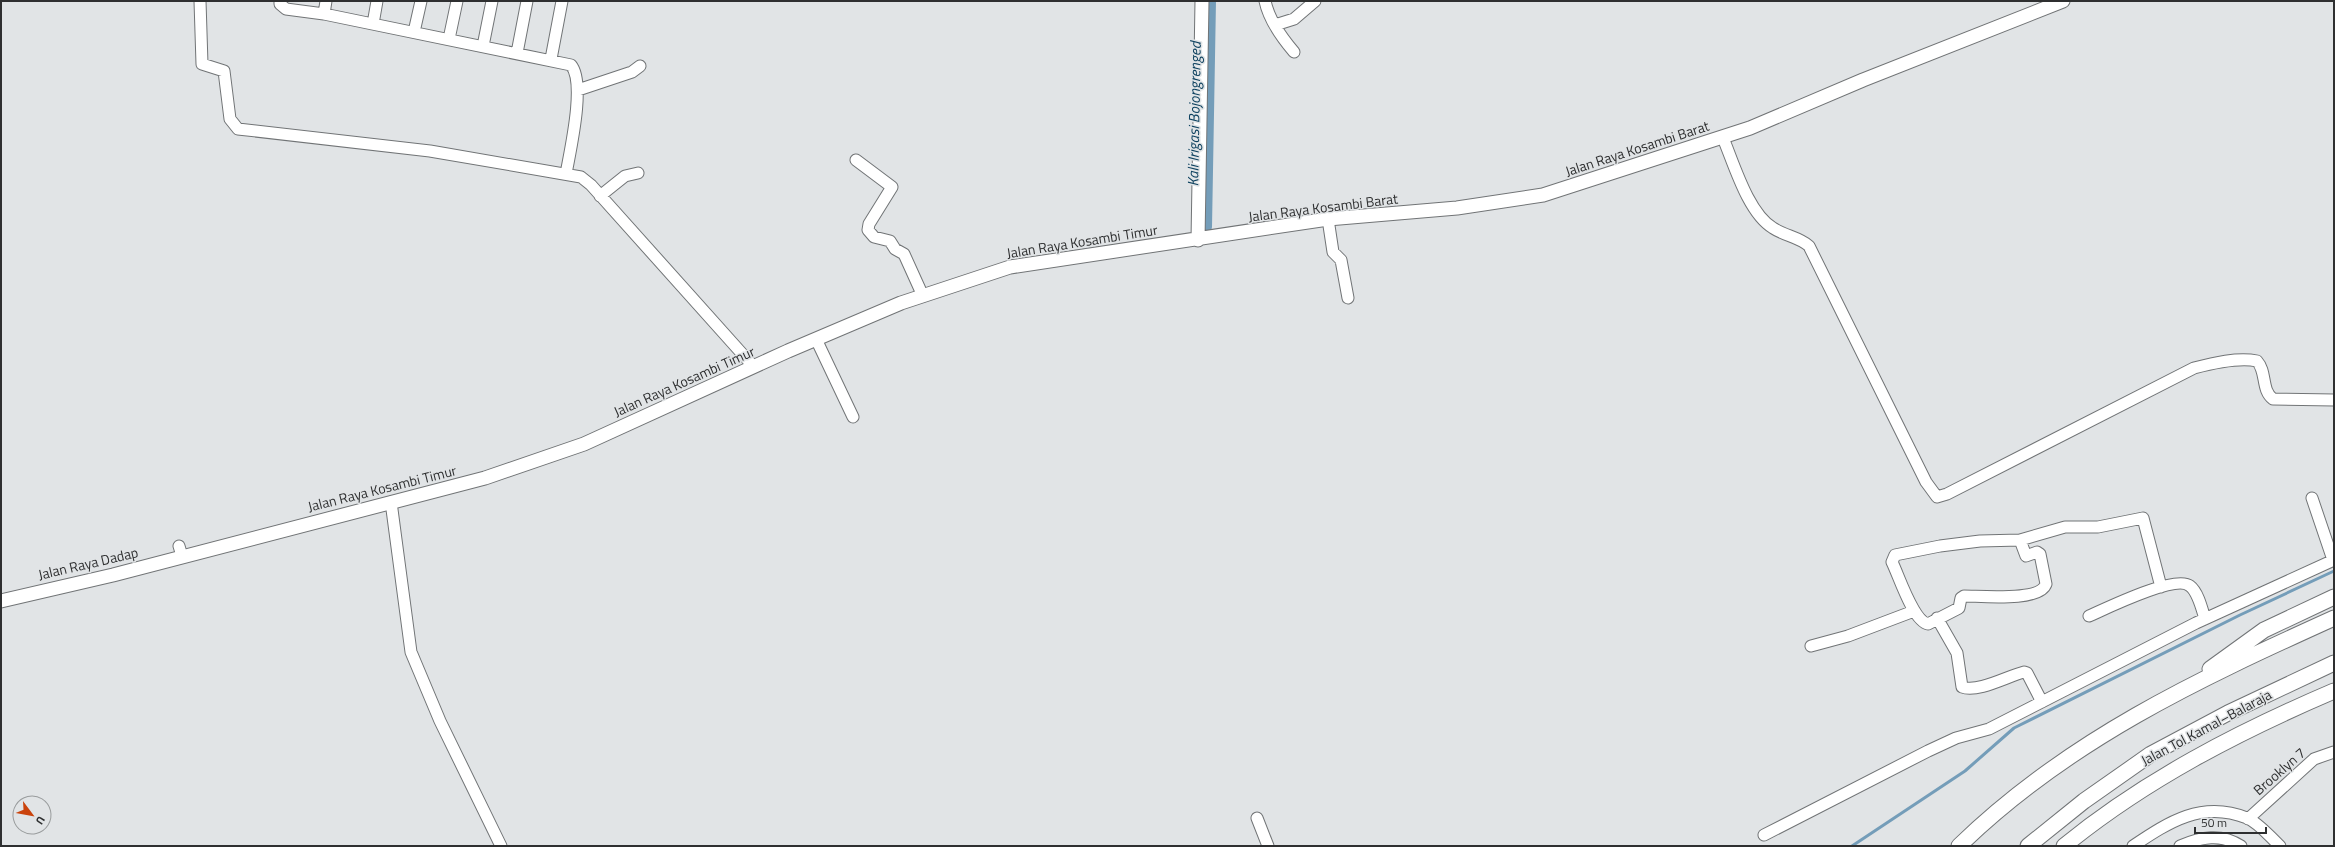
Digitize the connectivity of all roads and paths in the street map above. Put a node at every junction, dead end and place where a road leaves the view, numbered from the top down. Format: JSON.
{"nodes":[{"id":1,"x":200,"y":1,"type":"edge"},
{"id":2,"x":280,"y":1,"type":"edge"},
{"id":3,"x":326,"y":1,"type":"edge"},
{"id":4,"x":377,"y":1,"type":"edge"},
{"id":5,"x":421,"y":1,"type":"edge"},
{"id":6,"x":457,"y":1,"type":"edge"},
{"id":7,"x":492,"y":1,"type":"edge"},
{"id":8,"x":527,"y":1,"type":"edge"},
{"id":9,"x":562,"y":1,"type":"edge"},
{"id":10,"x":1202,"y":1,"type":"edge"},
{"id":11,"x":1265,"y":1,"type":"edge"},
{"id":12,"x":1315,"y":1,"type":"edge"},
{"id":13,"x":2063,"y":1,"type":"edge"},
{"id":14,"x":324,"y":14,"type":"junction"},
{"id":15,"x":373,"y":24,"type":"junction"},
{"id":16,"x":1275,"y":25,"type":"junction"},
{"id":17,"x":414,"y":32,"type":"junction"},
{"id":18,"x":449,"y":39,"type":"junction"},
{"id":19,"x":483,"y":46,"type":"junction"},
{"id":20,"x":517,"y":52,"type":"junction"},
{"id":21,"x":1294,"y":52,"type":"dead end"},
{"id":22,"x":551,"y":60,"type":"junction"},
{"id":23,"x":640,"y":66,"type":"dead end"},
{"id":24,"x":578,"y":90,"type":"junction"},
{"id":25,"x":1723,"y":138,"type":"junction"},
{"id":26,"x":856,"y":160,"type":"dead end"},
{"id":27,"x":638,"y":173,"type":"dead end"},
{"id":28,"x":566,"y":174,"type":"junction"},
{"id":29,"x":600,"y":196,"type":"junction"},
{"id":30,"x":1328,"y":219,"type":"junction"},
{"id":31,"x":1198,"y":240,"type":"junction"},
{"id":32,"x":923,"y":296,"type":"junction"},
{"id":33,"x":1348,"y":298,"type":"dead end"},
{"id":34,"x":816,"y":339,"type":"junction"},
{"id":35,"x":754,"y":367,"type":"junction"},
{"id":36,"x":2334,"y":400,"type":"edge"},
{"id":37,"x":853,"y":417,"type":"dead end"},
{"id":38,"x":2312,"y":498,"type":"dead end"},
{"id":39,"x":391,"y":502,"type":"junction"},
{"id":40,"x":2020,"y":540,"type":"junction"},
{"id":41,"x":180,"y":551,"type":"joint"},
{"id":42,"x":2334,"y":560,"type":"edge"},
{"id":43,"x":2161,"y":587,"type":"junction"},
{"id":44,"x":2334,"y":597,"type":"edge"},
{"id":45,"x":1,"y":601,"type":"edge"},
{"id":46,"x":1914,"y":611,"type":"junction"},
{"id":47,"x":2089,"y":616,"type":"dead end"},
{"id":48,"x":1937,"y":618,"type":"junction"},
{"id":49,"x":2334,"y":618,"type":"edge"},
{"id":50,"x":2205,"y":619,"type":"junction"},
{"id":51,"x":1811,"y":646,"type":"dead end"},
{"id":52,"x":2334,"y":663,"type":"edge"},
{"id":53,"x":2334,"y":691,"type":"edge"},
{"id":54,"x":2170,"y":697,"type":"junction"},
{"id":55,"x":2042,"y":702,"type":"junction"},
{"id":56,"x":2334,"y":752,"type":"edge"},
{"id":57,"x":1256,"y":818,"type":"dead end"},
{"id":58,"x":2248,"y":818,"type":"junction"},
{"id":59,"x":1764,"y":835,"type":"dead end"},
{"id":60,"x":502,"y":846,"type":"edge"},
{"id":61,"x":1268,"y":846,"type":"edge"},
{"id":62,"x":1959,"y":846,"type":"edge"},
{"id":63,"x":2028,"y":846,"type":"edge"},
{"id":64,"x":2064,"y":846,"type":"edge"},
{"id":65,"x":2132,"y":846,"type":"edge"},
{"id":66,"x":2180,"y":846,"type":"edge"},
{"id":67,"x":2241,"y":846,"type":"edge"},
{"id":68,"x":2280,"y":846,"type":"edge"}],
"edges":[{"from":1,"to":28,"type":"street"},
{"from":2,"to":14,"type":"street"},
{"from":3,"to":14,"type":"street"},
{"from":4,"to":15,"type":"street"},
{"from":5,"to":17,"type":"street"},
{"from":6,"to":18,"type":"street"},
{"from":7,"to":19,"type":"street"},
{"from":8,"to":20,"type":"street"},
{"from":9,"to":22,"type":"street"},
{"from":10,"to":31,"type":"main road"},
{"from":11,"to":16,"type":"street"},
{"from":12,"to":16,"type":"street"},
{"from":13,"to":25,"type":"main road","name":"Jalan Raya Kosambi Barat"},
{"from":14,"to":15,"type":"street"},
{"from":15,"to":17,"type":"street"},
{"from":16,"to":21,"type":"street"},
{"from":17,"to":18,"type":"street"},
{"from":18,"to":19,"type":"street"},
{"from":19,"to":20,"type":"street"},
{"from":20,"to":22,"type":"street"},
{"from":22,"to":24,"type":"street"},
{"from":23,"to":24,"type":"street"},
{"from":24,"to":28,"type":"street"},
{"from":25,"to":30,"type":"main road","name":"Jalan Raya Kosambi Barat"},
{"from":25,"to":36,"type":"street"},
{"from":26,"to":32,"type":"street"},
{"from":27,"to":29,"type":"street"},
{"from":28,"to":29,"type":"street"},
{"from":29,"to":35,"type":"street"},
{"from":30,"to":31,"type":"main road","name":"Jalan Raya Kosambi Barat"},
{"from":30,"to":33,"type":"street"},
{"from":31,"to":32,"type":"main road","name":"Jalan Raya Kosambi Timur"},
{"from":32,"to":34,"type":"main road","name":"Jalan Raya Kosambi Timur"},
{"from":34,"to":35,"type":"main road","name":"Jalan Raya Kosambi Timur"},
{"from":34,"to":37,"type":"street"},
{"from":35,"to":39,"type":"main road","name":"Jalan Raya Kosambi Timur"},
{"from":38,"to":42,"type":"street"},
{"from":39,"to":41,"type":"main road","name":"Jalan Raya Kosambi Timur"},
{"from":39,"to":60,"type":"street"},
{"from":40,"to":43,"type":"street"},
{"from":40,"to":46,"type":"street"},
{"from":40,"to":48,"type":"street"},
{"from":41,"to":45,"type":"main road","name":"Jalan Raya Dadap"},
{"from":42,"to":50,"type":"street"},
{"from":43,"to":47,"type":"street"},
{"from":43,"to":50,"type":"street"},
{"from":44,"to":54,"type":"highway"},
{"from":46,"to":48,"type":"street"},
{"from":46,"to":51,"type":"street"},
{"from":48,"to":55,"type":"street"},
{"from":49,"to":54,"type":"highway"},
{"from":50,"to":55,"type":"street"},
{"from":52,"to":63,"type":"highway","name":"Jalan Tol Kamal–Balaraja"},
{"from":53,"to":64,"type":"highway"},
{"from":54,"to":62,"type":"highway"},
{"from":55,"to":59,"type":"street"},
{"from":56,"to":58,"type":"street","name":"Brooklyn 7"},
{"from":57,"to":61,"type":"street"},
{"from":58,"to":65,"type":"street"},
{"from":58,"to":68,"type":"street"},
{"from":66,"to":67,"type":"street"}]}
